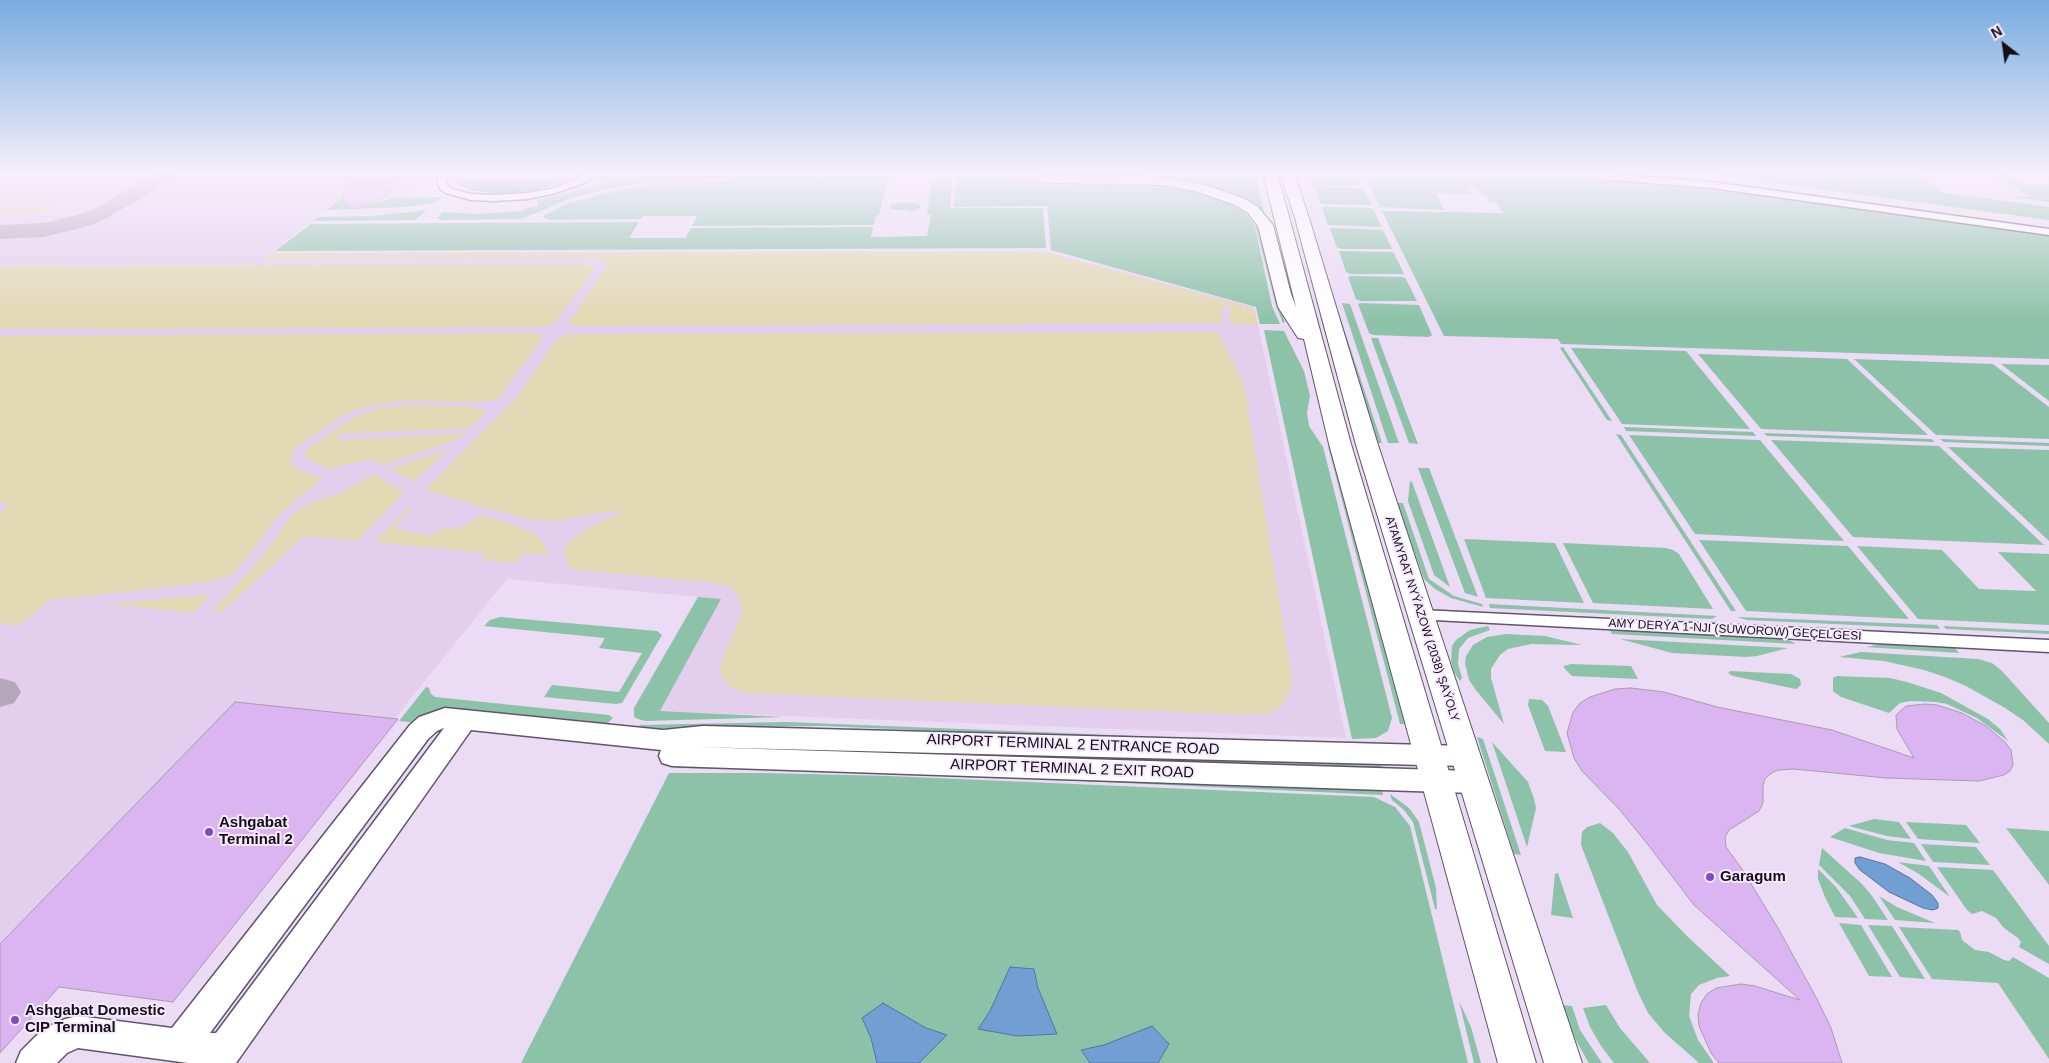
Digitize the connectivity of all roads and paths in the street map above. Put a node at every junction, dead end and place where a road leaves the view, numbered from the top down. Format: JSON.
{"nodes":[{"id":1,"x":1263,"y":223,"type":"edge"},
{"id":2,"x":1283,"y":223,"type":"edge"},
{"id":3,"x":1303,"y":223,"type":"edge"},
{"id":4,"x":1982,"y":223,"type":"edge"},
{"id":5,"x":2032,"y":223,"type":"edge"},
{"id":6,"x":2049,"y":225,"type":"edge"},
{"id":7,"x":2049,"y":232,"type":"edge"},
{"id":8,"x":1316,"y":352,"type":"junction"},
{"id":9,"x":1420,"y":615,"type":"junction"},
{"id":10,"x":2049,"y":646,"type":"edge"},
{"id":11,"x":466,"y":719,"type":"junction"},
{"id":12,"x":1465,"y":756,"type":"junction"},
{"id":13,"x":1432,"y":767,"type":"junction"},
{"id":14,"x":1472,"y":782,"type":"junction"},
{"id":15,"x":180,"y":1045,"type":"junction"},
{"id":16,"x":1558,"y":1049,"type":"edge"},
{"id":17,"x":219,"y":1057,"type":"edge"},
{"id":18,"x":33,"y":1063,"type":"edge"},
{"id":19,"x":1517,"y":1063,"type":"edge"},
{"id":20,"x":1576,"y":1063,"type":"edge"}],
"edges":[{"from":1,"to":8,"type":"main road"},
{"from":2,"to":8,"type":"main road"},
{"from":3,"to":9,"type":"main road","name":"ATAMYRAT NYÝAZOW (2038) ŞAÝOLY"},
{"from":4,"to":7,"type":"street"},
{"from":5,"to":6,"type":"street"},
{"from":8,"to":13,"type":"main road"},
{"from":9,"to":10,"type":"street","name":"AMY DERÝA 1-NJI (SUWOROW) GEÇELGESI"},
{"from":9,"to":12,"type":"main road","name":"ATAMYRAT NYÝAZOW (2038) ŞAÝOLY"},
{"from":11,"to":13,"type":"street","name":"AIRPORT TERMINAL 2 EXIT ROAD"},
{"from":11,"to":15,"type":"street","name":"AIRPORT TERMINAL 2 EXIT ROAD"},
{"from":11,"to":17,"type":"street"},
{"from":12,"to":13,"type":"street"},
{"from":12,"to":14,"type":"main road","name":"ATAMYRAT NYÝAZOW (2038) ŞAÝOLY"},
{"from":13,"to":14,"type":"street","name":"AIRPORT TERMINAL 2 EXIT ROAD"},
{"from":13,"to":19,"type":"main road"},
{"from":14,"to":16,"type":"main road","name":"ATAMYRAT NYÝAZOW (2038) ŞAÝOLY"},
{"from":15,"to":17,"type":"street"},
{"from":15,"to":18,"type":"street"},
{"from":16,"to":20,"type":"street"}]}
